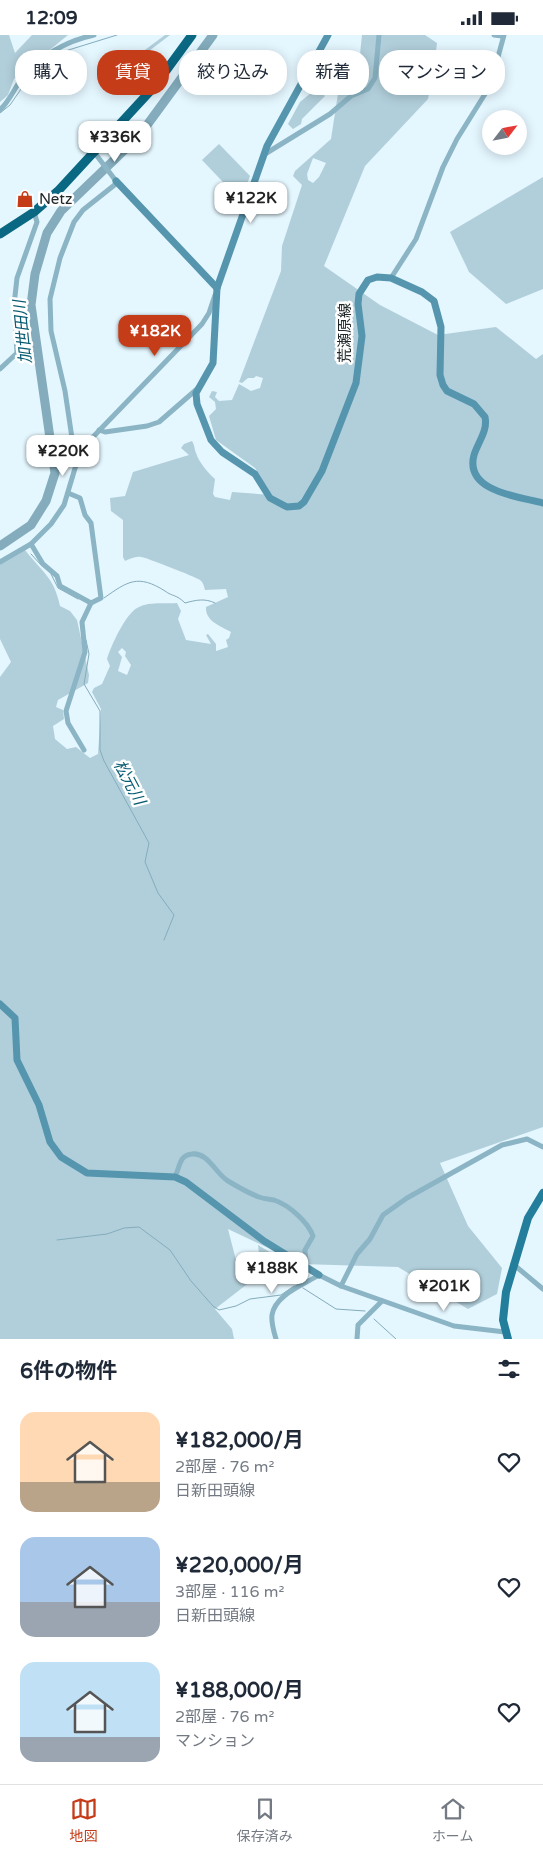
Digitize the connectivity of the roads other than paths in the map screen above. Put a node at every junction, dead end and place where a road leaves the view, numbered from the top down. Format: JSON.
{"nodes":[{"id":1,"x":94,"y":35,"type":"edge"},
{"id":2,"x":192,"y":35,"type":"edge"},
{"id":3,"x":328,"y":35,"type":"edge"},
{"id":4,"x":379,"y":35,"type":"edge"},
{"id":5,"x":494,"y":35,"type":"edge"},
{"id":6,"x":503,"y":36,"type":"edge"},
{"id":7,"x":0,"y":110,"type":"edge"},
{"id":8,"x":96,"y":154,"type":"junction"},
{"id":9,"x":265,"y":154,"type":"junction"},
{"id":10,"x":117,"y":182,"type":"junction"},
{"id":11,"x":34,"y":212,"type":"junction"},
{"id":12,"x":0,"y":234,"type":"edge"},
{"id":13,"x":391,"y":279,"type":"junction"},
{"id":14,"x":217,"y":288,"type":"junction"},
{"id":15,"x":0,"y":369,"type":"edge"},
{"id":16,"x":197,"y":389,"type":"junction"},
{"id":17,"x":99,"y":430,"type":"junction"},
{"id":18,"x":76,"y":465,"type":"junction"},
{"id":19,"x":68,"y":493,"type":"junction"},
{"id":20,"x":543,"y":503,"type":"edge"},
{"id":21,"x":30,"y":544,"type":"junction"},
{"id":22,"x":0,"y":562,"type":"edge"},
{"id":23,"x":91,"y":603,"type":"junction"},
{"id":24,"x":84,"y":750,"type":"dead end"},
{"id":25,"x":0,"y":1004,"type":"edge"},
{"id":26,"x":543,"y":1147,"type":"edge"},
{"id":27,"x":176,"y":1177,"type":"junction"},
{"id":28,"x":543,"y":1193,"type":"edge"},
{"id":29,"x":514,"y":1264,"type":"junction"},
{"id":30,"x":306,"y":1267,"type":"junction"},
{"id":31,"x":319,"y":1275,"type":"junction"},
{"id":32,"x":340,"y":1286,"type":"junction"},
{"id":33,"x":543,"y":1289,"type":"edge"},
{"id":34,"x":382,"y":1301,"type":"junction"},
{"id":35,"x":507,"y":1335,"type":"edge"},
{"id":36,"x":276,"y":1339,"type":"edge"},
{"id":37,"x":358,"y":1339,"type":"edge"}],
"edges":[{"from":1,"to":7,"type":"street"},
{"from":2,"to":8,"type":"highway"},
{"from":3,"to":9,"type":"street"},
{"from":4,"to":9,"type":"street"},
{"from":5,"to":6,"type":"street"},
{"from":6,"to":13,"type":"street"},
{"from":8,"to":10,"type":"street"},
{"from":8,"to":11,"type":"highway"},
{"from":9,"to":14,"type":"street"},
{"from":10,"to":14,"type":"street"},
{"from":10,"to":18,"type":"street"},
{"from":11,"to":12,"type":"highway"},
{"from":11,"to":15,"type":"street"},
{"from":13,"to":16,"type":"street","name":"荒瀬原線"},
{"from":13,"to":20,"type":"street","name":"荒瀬原線"},
{"from":14,"to":16,"type":"street"},
{"from":14,"to":17,"type":"street"},
{"from":16,"to":17,"type":"street"},
{"from":17,"to":18,"type":"street"},
{"from":18,"to":19,"type":"street"},
{"from":19,"to":21,"type":"street"},
{"from":19,"to":23,"type":"street"},
{"from":21,"to":22,"type":"street"},
{"from":21,"to":23,"type":"street"},
{"from":23,"to":24,"type":"street"},
{"from":25,"to":27,"type":"street"},
{"from":26,"to":32,"type":"street"},
{"from":27,"to":30,"type":"street"},
{"from":27,"to":30,"type":"street"},
{"from":28,"to":29,"type":"main road"},
{"from":29,"to":33,"type":"street"},
{"from":29,"to":35,"type":"main road"},
{"from":30,"to":31,"type":"street"},
{"from":31,"to":32,"type":"street"},
{"from":31,"to":36,"type":"street"},
{"from":32,"to":34,"type":"street"},
{"from":34,"to":35,"type":"street"},
{"from":34,"to":37,"type":"street"}]}
